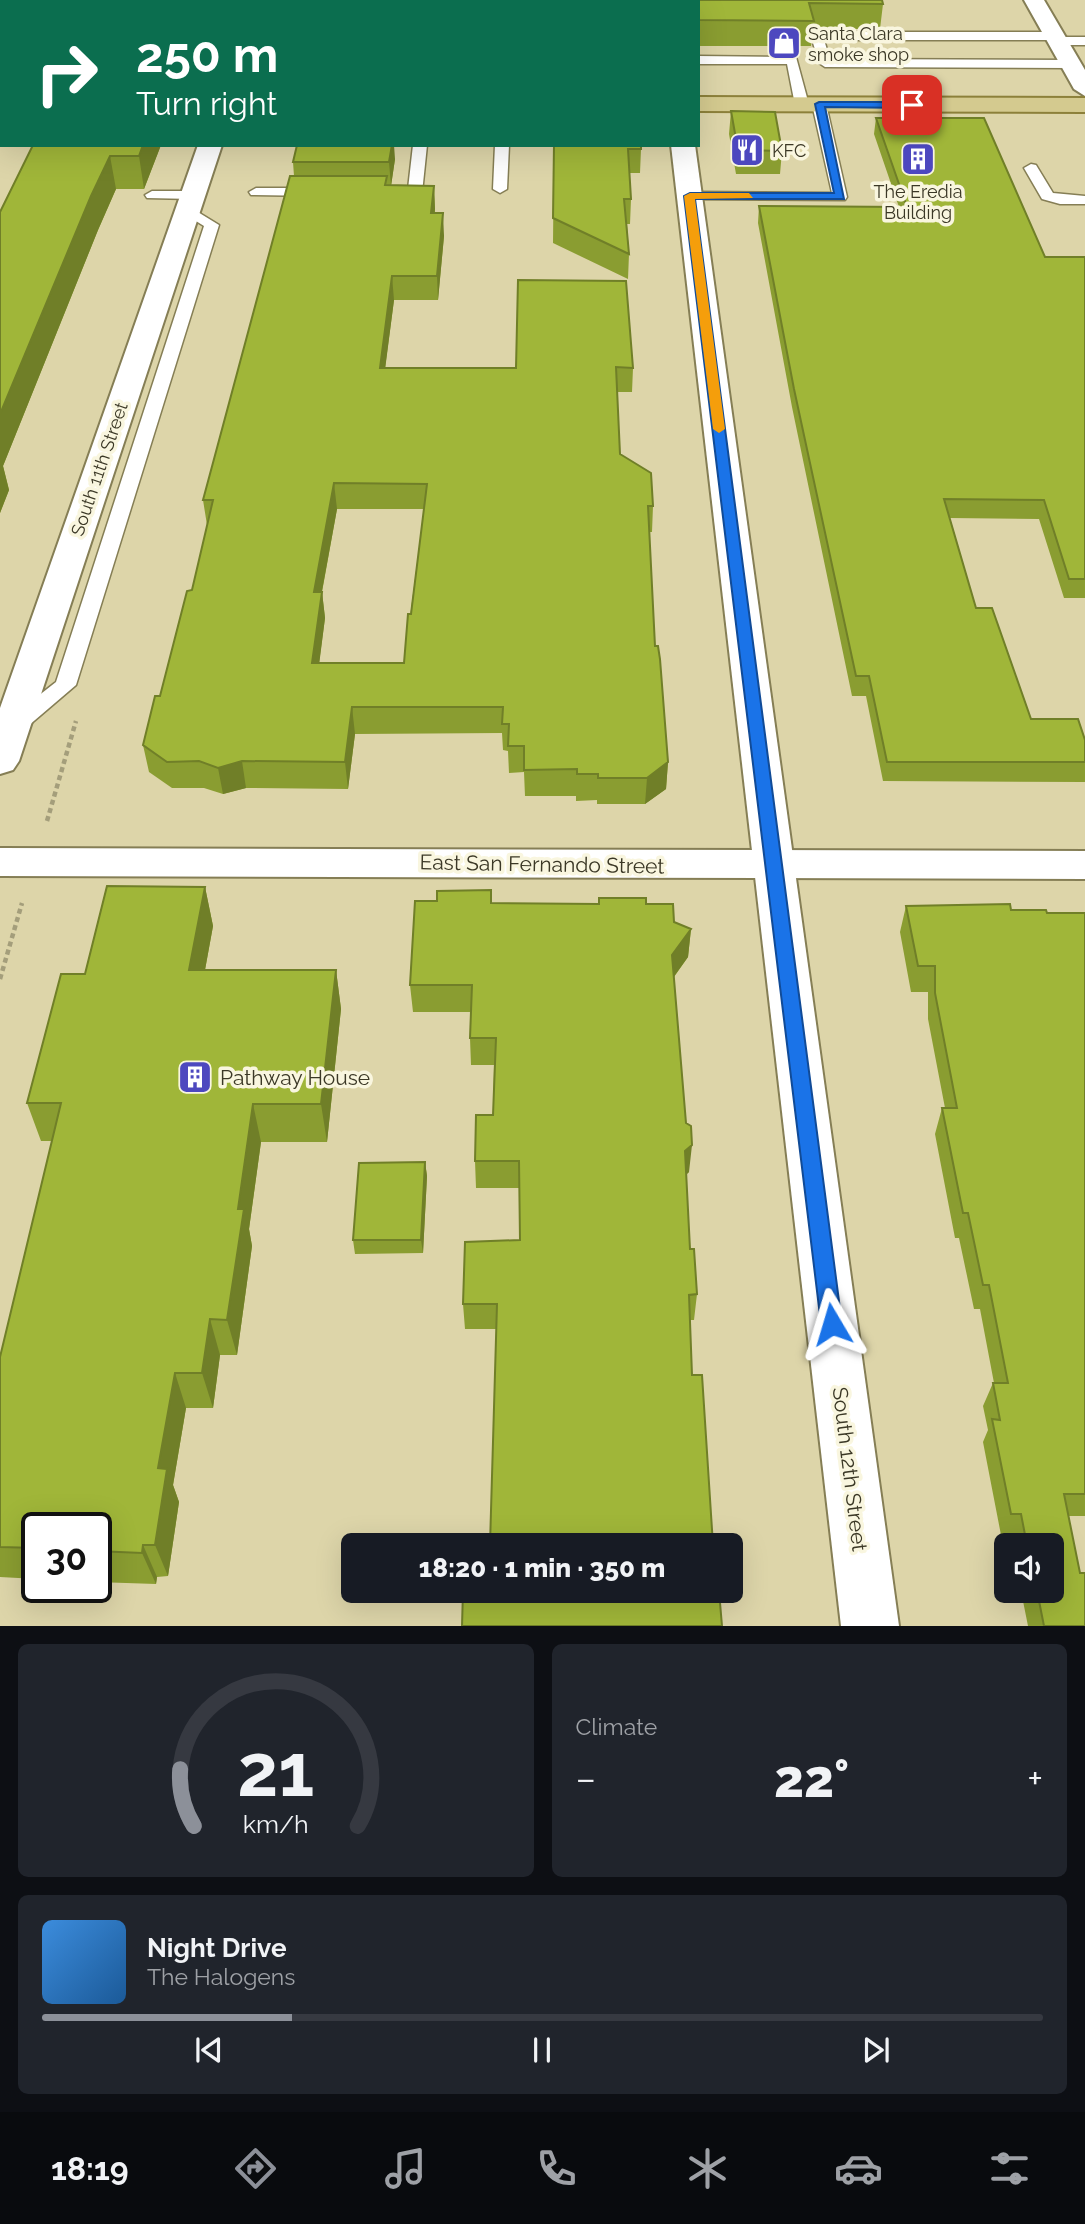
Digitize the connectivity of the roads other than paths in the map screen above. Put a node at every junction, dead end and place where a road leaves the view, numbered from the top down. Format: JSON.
{"nodes":[{"id":1,"x":1034,"y":0,"type":"edge"},
{"id":2,"x":1085,"y":41,"type":"edge"},
{"id":3,"x":1066,"y":51,"type":"edge"},
{"id":4,"x":700,"y":60,"type":"edge"},
{"id":5,"x":1085,"y":89,"type":"edge"},
{"id":6,"x":700,"y":104,"type":"edge"},
{"id":7,"x":811,"y":105,"type":"junction"},
{"id":8,"x":1085,"y":105,"type":"edge"},
{"id":9,"x":209,"y":147,"type":"edge"},
{"id":10,"x":416,"y":147,"type":"edge"},
{"id":11,"x":502,"y":147,"type":"edge"},
{"id":12,"x":683,"y":147,"type":"edge"},
{"id":13,"x":1031,"y":167,"type":"dead end"},
{"id":14,"x":500,"y":189,"type":"dead end"},
{"id":15,"x":256,"y":192,"type":"dead end"},
{"id":16,"x":338,"y":192,"type":"edge"},
{"id":17,"x":376,"y":192,"type":"edge"},
{"id":18,"x":152,"y":195,"type":"dead end"},
{"id":19,"x":690,"y":196,"type":"junction"},
{"id":20,"x":1085,"y":200,"type":"edge"},
{"id":21,"x":190,"y":203,"type":"junction"},
{"id":22,"x":11,"y":729,"type":"junction"},
{"id":23,"x":0,"y":761,"type":"edge"},
{"id":24,"x":0,"y":862,"type":"edge"},
{"id":25,"x":774,"y":865,"type":"junction"},
{"id":26,"x":1085,"y":865,"type":"edge"},
{"id":27,"x":870,"y":1626,"type":"edge"}],
"edges":[{"from":1,"to":3,"type":"street"},
{"from":2,"to":3,"type":"lane"},
{"from":3,"to":3,"type":"lane"},
{"from":3,"to":5,"type":"street"},
{"from":4,"to":7,"type":"lane"},
{"from":6,"to":7,"type":"main road"},
{"from":7,"to":8,"type":"main road"},
{"from":7,"to":19,"type":"lane"},
{"from":9,"to":21,"type":"street","name":"South 11th Street"},
{"from":10,"to":17,"type":"lane"},
{"from":11,"to":14,"type":"lane"},
{"from":12,"to":19,"type":"street","name":"South 12th Street"},
{"from":13,"to":20,"type":"lane"},
{"from":15,"to":16,"type":"lane"},
{"from":18,"to":21,"type":"lane"},
{"from":19,"to":25,"type":"street","name":"South 12th Street"},
{"from":21,"to":22,"type":"street","name":"South 11th Street"},
{"from":21,"to":22,"type":"lane","name":"South 11th Street"},
{"from":22,"to":23,"type":"street","name":"South 11th Street"},
{"from":24,"to":25,"type":"street","name":"East San Fernando Street"},
{"from":25,"to":26,"type":"street","name":"East San Fernando Street"},
{"from":25,"to":27,"type":"street","name":"South 12th Street"}]}
